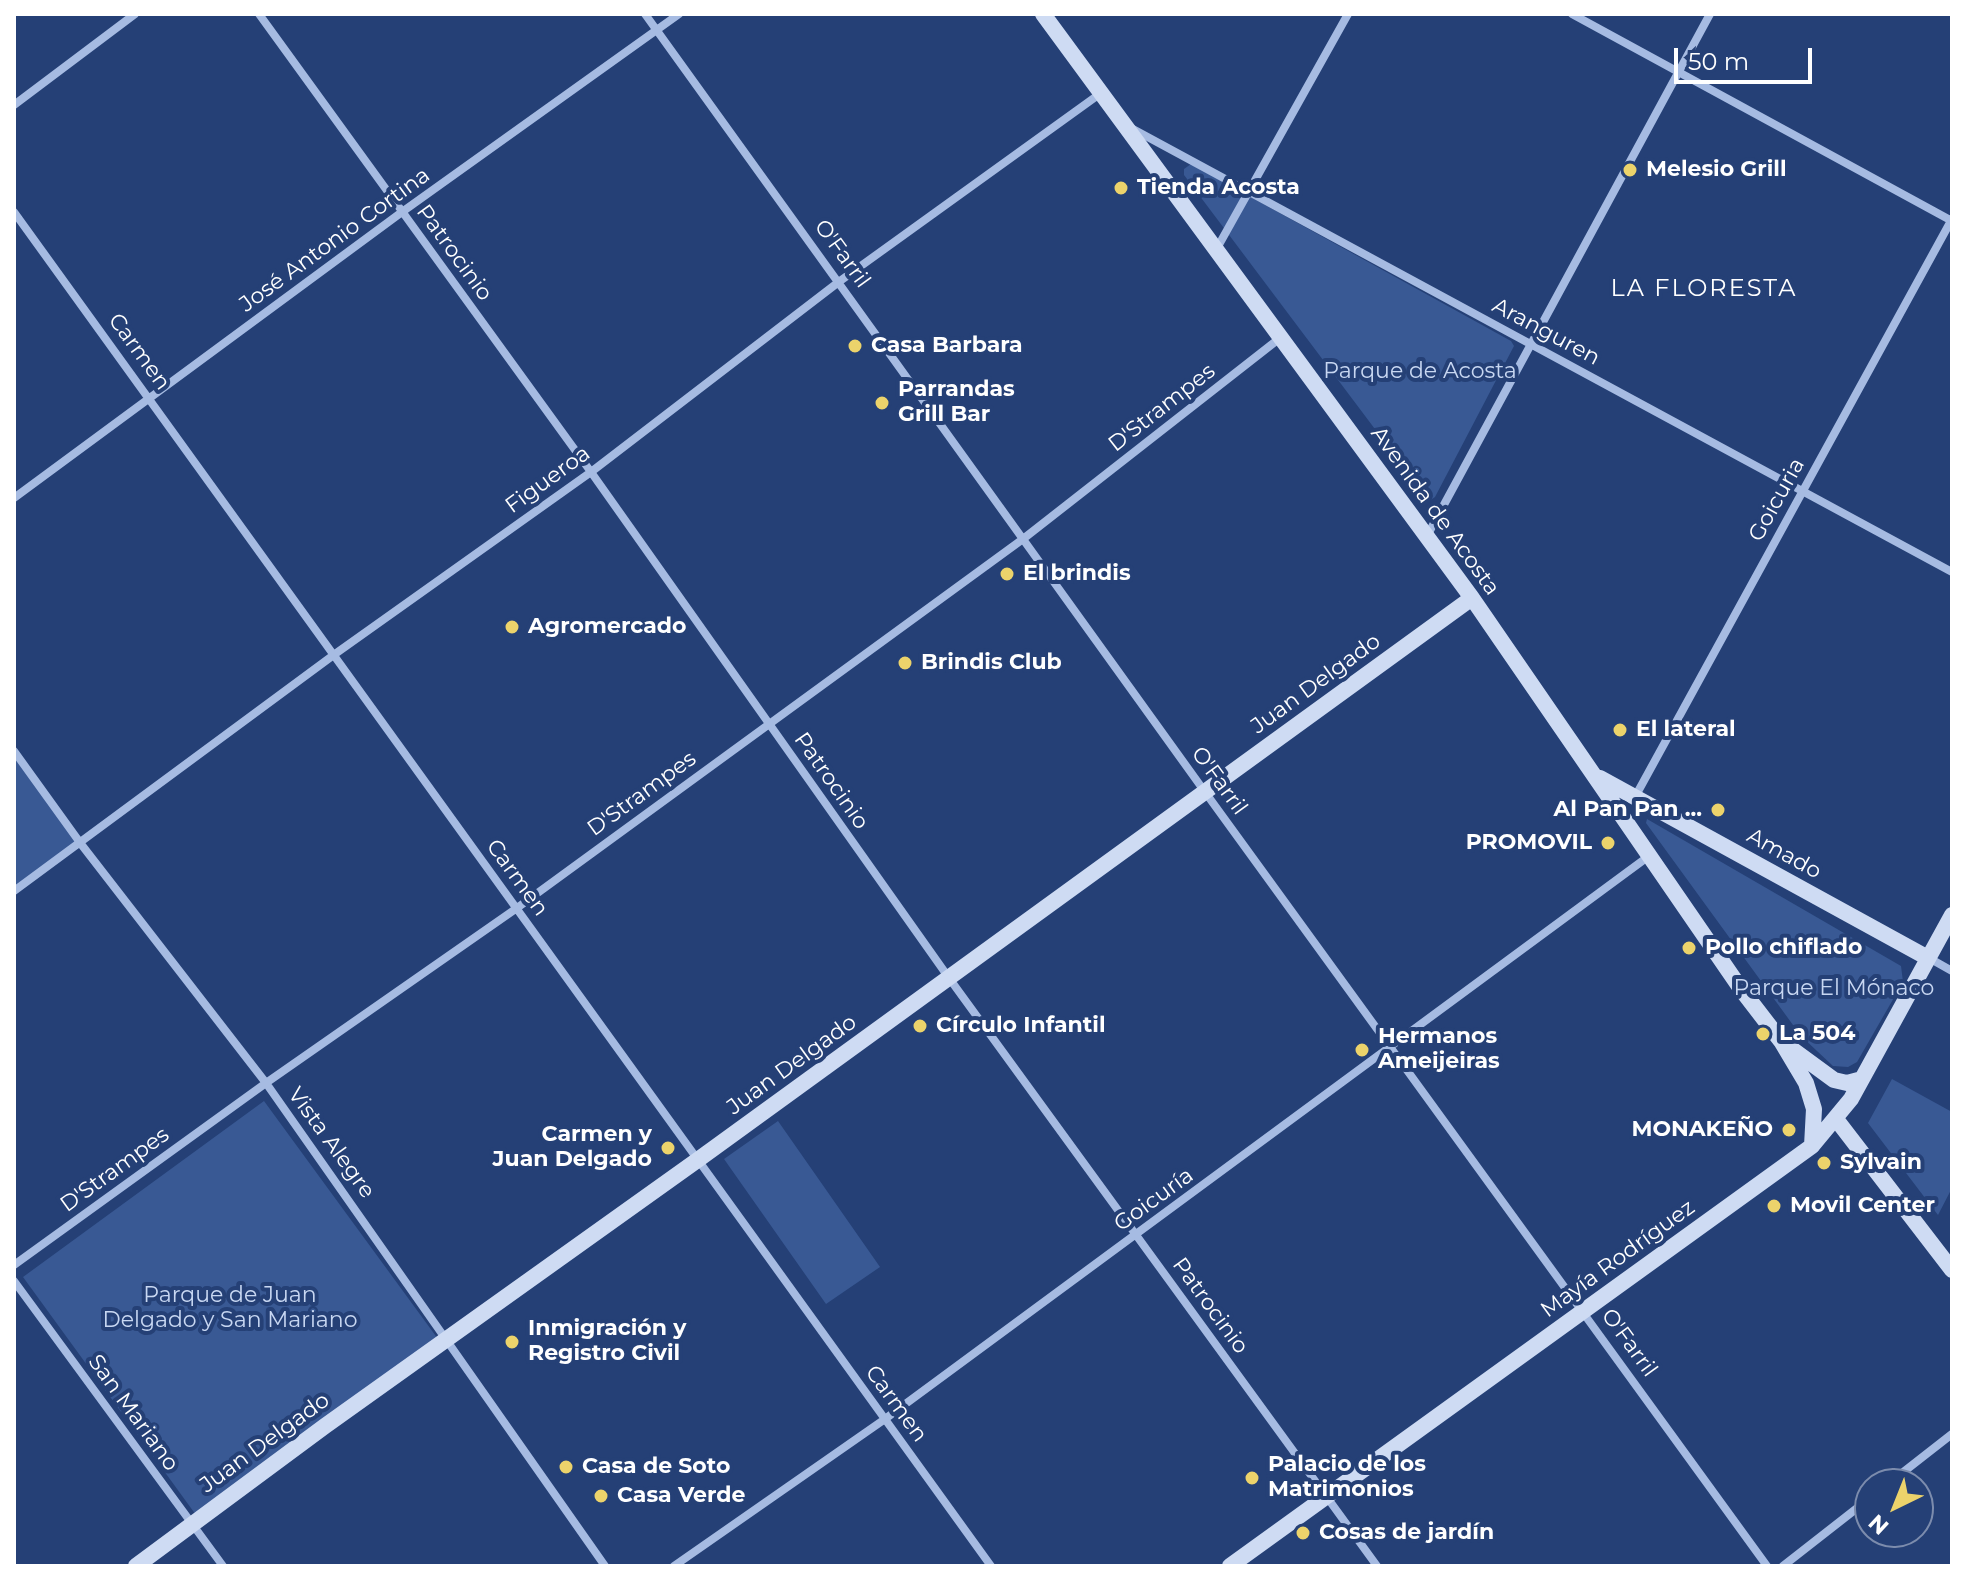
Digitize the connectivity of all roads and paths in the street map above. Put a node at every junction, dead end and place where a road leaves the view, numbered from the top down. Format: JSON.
{"nodes":[{"id":1,"x":135,"y":14,"type":"edge"},
{"id":2,"x":259,"y":14,"type":"edge"},
{"id":3,"x":645,"y":14,"type":"edge"},
{"id":4,"x":679,"y":14,"type":"edge"},
{"id":5,"x":1043,"y":14,"type":"edge"},
{"id":6,"x":1348,"y":14,"type":"edge"},
{"id":7,"x":1572,"y":14,"type":"edge"},
{"id":8,"x":1710,"y":14,"type":"edge"},
{"id":9,"x":657,"y":30,"type":"junction"},
{"id":10,"x":1679,"y":71,"type":"junction"},
{"id":11,"x":1101,"y":93,"type":"junction"},
{"id":12,"x":14,"y":105,"type":"edge"},
{"id":13,"x":1124,"y":124,"type":"junction"},
{"id":14,"x":1249,"y":192,"type":"junction"},
{"id":15,"x":14,"y":212,"type":"edge"},
{"id":16,"x":402,"y":212,"type":"junction"},
{"id":17,"x":1952,"y":220,"type":"edge"},
{"id":18,"x":1216,"y":250,"type":"junction"},
{"id":19,"x":840,"y":281,"type":"junction"},
{"id":20,"x":1281,"y":338,"type":"junction"},
{"id":21,"x":1531,"y":344,"type":"junction"},
{"id":22,"x":151,"y":398,"type":"junction"},
{"id":23,"x":591,"y":472,"type":"junction"},
{"id":24,"x":1803,"y":491,"type":"junction"},
{"id":25,"x":14,"y":498,"type":"edge"},
{"id":26,"x":1427,"y":536,"type":"junction"},
{"id":27,"x":1023,"y":539,"type":"junction"},
{"id":28,"x":1952,"y":572,"type":"edge"},
{"id":29,"x":1472,"y":598,"type":"junction"},
{"id":30,"x":335,"y":654,"type":"junction"},
{"id":31,"x":769,"y":725,"type":"junction"},
{"id":32,"x":14,"y":751,"type":"edge"},
{"id":33,"x":1595,"y":775,"type":"junction"},
{"id":34,"x":1205,"y":792,"type":"junction"},
{"id":35,"x":1635,"y":798,"type":"junction"},
{"id":36,"x":81,"y":844,"type":"junction"},
{"id":37,"x":1650,"y":856,"type":"junction"},
{"id":38,"x":14,"y":891,"type":"edge"},
{"id":39,"x":517,"y":908,"type":"junction"},
{"id":40,"x":1952,"y":915,"type":"edge"},
{"id":41,"x":1928,"y":958,"type":"junction"},
{"id":42,"x":1952,"y":971,"type":"edge"},
{"id":43,"x":949,"y":978,"type":"junction"},
{"id":44,"x":1781,"y":1041,"type":"junction"},
{"id":45,"x":1392,"y":1047,"type":"junction"},
{"id":46,"x":1862,"y":1079,"type":"junction"},
{"id":47,"x":266,"y":1083,"type":"junction"},
{"id":48,"x":1836,"y":1119,"type":"junction"},
{"id":49,"x":1812,"y":1146,"type":"junction"},
{"id":50,"x":699,"y":1159,"type":"junction"},
{"id":51,"x":1136,"y":1235,"type":"junction"},
{"id":52,"x":14,"y":1265,"type":"edge"},
{"id":53,"x":1952,"y":1270,"type":"edge"},
{"id":54,"x":14,"y":1281,"type":"edge"},
{"id":55,"x":1584,"y":1311,"type":"junction"},
{"id":56,"x":447,"y":1341,"type":"junction"},
{"id":57,"x":885,"y":1419,"type":"junction"},
{"id":58,"x":1952,"y":1434,"type":"edge"},
{"id":59,"x":1908,"y":1468,"type":"edge"},
{"id":60,"x":1327,"y":1495,"type":"junction"},
{"id":61,"x":1854,"y":1511,"type":"edge"},
{"id":62,"x":191,"y":1524,"type":"junction"},
{"id":63,"x":136,"y":1566,"type":"edge"},
{"id":64,"x":223,"y":1566,"type":"edge"},
{"id":65,"x":605,"y":1566,"type":"edge"},
{"id":66,"x":674,"y":1566,"type":"edge"},
{"id":67,"x":991,"y":1566,"type":"edge"},
{"id":68,"x":1230,"y":1566,"type":"edge"},
{"id":69,"x":1377,"y":1566,"type":"edge"},
{"id":70,"x":1767,"y":1566,"type":"edge"},
{"id":71,"x":1783,"y":1566,"type":"edge"}],
"edges":[{"from":1,"to":12,"type":"street"},
{"from":2,"to":16,"type":"street","name":"Patrocinio"},
{"from":3,"to":9,"type":"street","name":"O'Farril"},
{"from":4,"to":9,"type":"street","name":"José Antonio Cortina"},
{"from":5,"to":11,"type":"main road","name":"Avenida de Acosta"},
{"from":6,"to":14,"type":"street"},
{"from":7,"to":10,"type":"street"},
{"from":8,"to":10,"type":"street"},
{"from":9,"to":16,"type":"street","name":"José Antonio Cortina"},
{"from":9,"to":19,"type":"street","name":"O'Farril"},
{"from":10,"to":17,"type":"street"},
{"from":10,"to":21,"type":"street"},
{"from":11,"to":13,"type":"main road","name":"Avenida de Acosta"},
{"from":11,"to":19,"type":"street","name":"Figueroa"},
{"from":13,"to":14,"type":"street","name":"Aranguren"},
{"from":13,"to":18,"type":"main road","name":"Avenida de Acosta"},
{"from":14,"to":18,"type":"street"},
{"from":14,"to":21,"type":"street","name":"Aranguren"},
{"from":15,"to":22,"type":"street","name":"Carmen"},
{"from":16,"to":22,"type":"street","name":"José Antonio Cortina"},
{"from":16,"to":23,"type":"street","name":"Patrocinio"},
{"from":17,"to":24,"type":"street","name":"Goicuria"},
{"from":18,"to":20,"type":"main road","name":"Avenida de Acosta"},
{"from":19,"to":23,"type":"street","name":"Figueroa"},
{"from":19,"to":27,"type":"street","name":"O'Farril"},
{"from":20,"to":26,"type":"main road","name":"Avenida de Acosta"},
{"from":20,"to":27,"type":"street","name":"D'Strampes"},
{"from":21,"to":24,"type":"street","name":"Aranguren"},
{"from":21,"to":26,"type":"street"},
{"from":22,"to":25,"type":"street","name":"José Antonio Cortina"},
{"from":22,"to":30,"type":"street","name":"Carmen"},
{"from":23,"to":30,"type":"street","name":"Figueroa"},
{"from":23,"to":31,"type":"street","name":"Patrocinio"},
{"from":24,"to":28,"type":"street","name":"Aranguren"},
{"from":24,"to":35,"type":"street","name":"Goicuria"},
{"from":26,"to":29,"type":"main road","name":"Avenida de Acosta"},
{"from":27,"to":31,"type":"street","name":"D'Strampes"},
{"from":27,"to":34,"type":"street","name":"O'Farril"},
{"from":29,"to":33,"type":"main road","name":"Avenida de Acosta"},
{"from":29,"to":34,"type":"main road","name":"Juan Delgado"},
{"from":30,"to":36,"type":"street","name":"Figueroa"},
{"from":30,"to":39,"type":"street","name":"Carmen"},
{"from":31,"to":39,"type":"street","name":"D'Strampes"},
{"from":31,"to":43,"type":"street","name":"Patrocinio"},
{"from":32,"to":36,"type":"street","name":"Vista Alegre"},
{"from":33,"to":35,"type":"main road","name":"Amado"},
{"from":33,"to":37,"type":"main road","name":"Avenida de Acosta"},
{"from":34,"to":43,"type":"main road","name":"Juan Delgado"},
{"from":34,"to":45,"type":"street","name":"O'Farril"},
{"from":35,"to":41,"type":"main road","name":"Amado"},
{"from":36,"to":38,"type":"street","name":"Figueroa"},
{"from":36,"to":47,"type":"street","name":"Vista Alegre"},
{"from":37,"to":44,"type":"main road","name":"Avenida de Acosta"},
{"from":37,"to":45,"type":"street","name":"Goicuría"},
{"from":39,"to":47,"type":"street","name":"D'Strampes"},
{"from":39,"to":50,"type":"street","name":"Carmen"},
{"from":40,"to":41,"type":"main road","name":"Mayía Rodríguez"},
{"from":41,"to":42,"type":"street","name":"Amado"},
{"from":41,"to":46,"type":"main road","name":"Mayía Rodríguez"},
{"from":43,"to":50,"type":"main road","name":"Juan Delgado"},
{"from":43,"to":51,"type":"street","name":"Patrocinio"},
{"from":44,"to":46,"type":"main road","name":"Avenida de Acosta"},
{"from":44,"to":49,"type":"main road","name":"Avenida de Acosta"},
{"from":45,"to":51,"type":"street","name":"Goicuría"},
{"from":45,"to":55,"type":"street","name":"O'Farril"},
{"from":46,"to":48,"type":"main road","name":"Mayía Rodríguez"},
{"from":47,"to":52,"type":"street","name":"D'Strampes"},
{"from":47,"to":56,"type":"street","name":"Vista Alegre"},
{"from":48,"to":49,"type":"main road","name":"Mayía Rodríguez"},
{"from":48,"to":53,"type":"main road"},
{"from":49,"to":55,"type":"main road","name":"Mayía Rodríguez"},
{"from":50,"to":56,"type":"main road","name":"Juan Delgado"},
{"from":50,"to":57,"type":"street","name":"Carmen"},
{"from":51,"to":57,"type":"street","name":"Goicuría"},
{"from":51,"to":60,"type":"street","name":"Patrocinio"},
{"from":54,"to":62,"type":"street","name":"San Mariano"},
{"from":55,"to":60,"type":"main road","name":"Mayía Rodríguez"},
{"from":55,"to":70,"type":"street","name":"O'Farril"},
{"from":56,"to":62,"type":"main road","name":"Juan Delgado"},
{"from":56,"to":65,"type":"street","name":"Vista Alegre"},
{"from":57,"to":66,"type":"street","name":"Goicuría"},
{"from":57,"to":67,"type":"street","name":"Carmen"},
{"from":58,"to":59,"type":"street"},
{"from":60,"to":68,"type":"main road","name":"Mayía Rodríguez"},
{"from":60,"to":69,"type":"street","name":"Patrocinio"},
{"from":61,"to":71,"type":"street"},
{"from":62,"to":63,"type":"main road","name":"Juan Delgado"},
{"from":62,"to":64,"type":"street","name":"San Mariano"}]}
